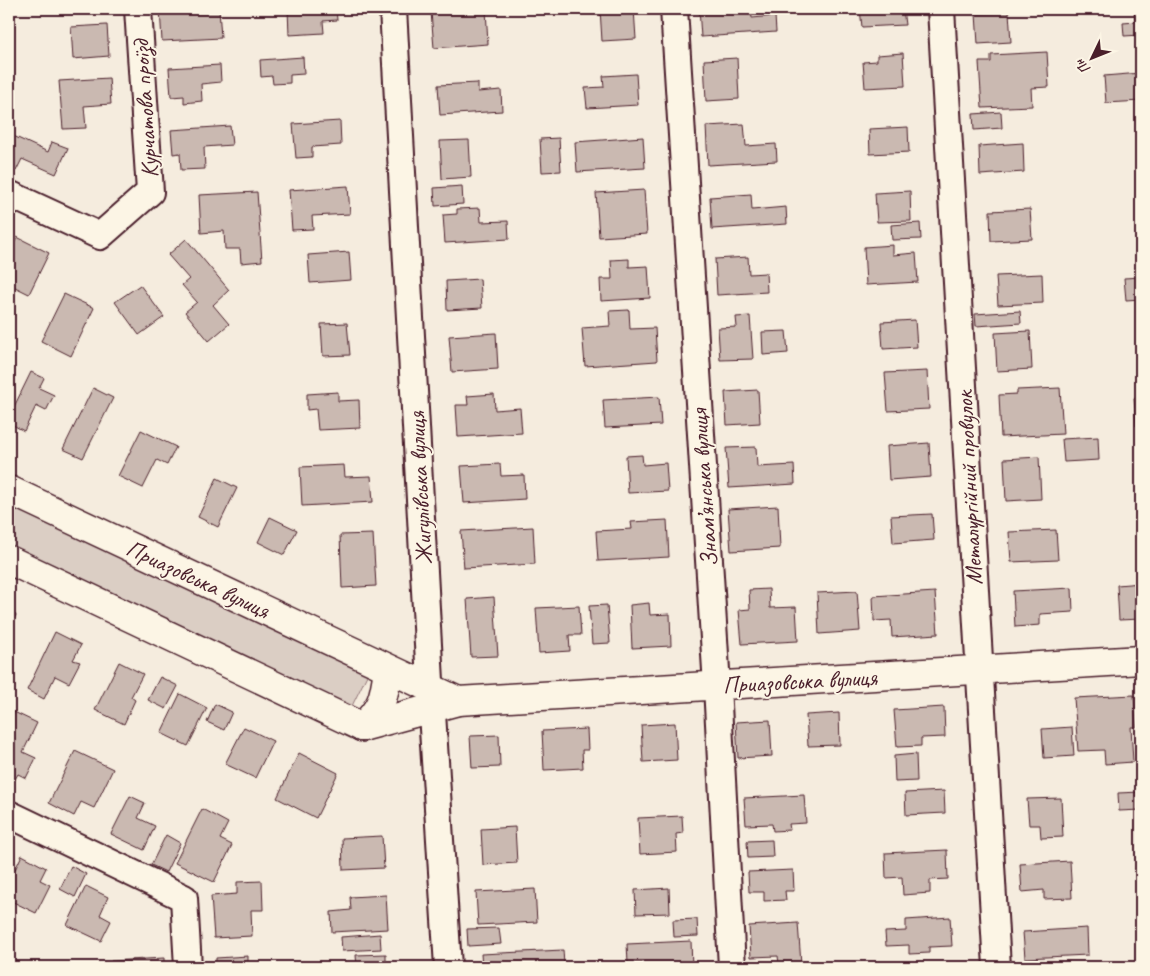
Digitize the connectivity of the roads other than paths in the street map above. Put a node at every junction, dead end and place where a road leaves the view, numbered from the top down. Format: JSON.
{"nodes":[{"id":1,"x":138,"y":9,"type":"edge"},
{"id":2,"x":393,"y":9,"type":"edge"},
{"id":3,"x":674,"y":9,"type":"edge"},
{"id":4,"x":941,"y":9,"type":"edge"},
{"id":5,"x":9,"y":194,"type":"edge"},
{"id":6,"x":9,"y":490,"type":"edge"},
{"id":7,"x":9,"y":560,"type":"edge"},
{"id":8,"x":1141,"y":660,"type":"edge"},
{"id":9,"x":388,"y":669,"type":"junction"},
{"id":10,"x":980,"y":670,"type":"junction"},
{"id":11,"x":717,"y":686,"type":"junction"},
{"id":12,"x":431,"y":698,"type":"junction"},
{"id":13,"x":362,"y":727,"type":"junction"},
{"id":14,"x":9,"y":814,"type":"edge"},
{"id":15,"x":188,"y":967,"type":"edge"},
{"id":16,"x":448,"y":967,"type":"edge"},
{"id":17,"x":732,"y":967,"type":"edge"},
{"id":18,"x":997,"y":967,"type":"edge"}],
"edges":[{"from":1,"to":5,"type":"street","name":"Курчатова проїзд"},
{"from":2,"to":12,"type":"street","name":"Жигулівська вулиця"},
{"from":3,"to":11,"type":"street","name":"Знам’янська вулиця"},
{"from":4,"to":10,"type":"street","name":"Металургійний провулок"},
{"from":6,"to":9,"type":"street","name":"Приазовська вулиця"},
{"from":7,"to":13,"type":"street"},
{"from":8,"to":10,"type":"street","name":"Приазовська вулиця"},
{"from":9,"to":12,"type":"street","name":"Приазовська вулиця"},
{"from":9,"to":13,"type":"street"},
{"from":10,"to":11,"type":"street","name":"Приазовська вулиця"},
{"from":10,"to":18,"type":"street","name":"Металургійний провулок"},
{"from":11,"to":12,"type":"street","name":"Приазовська вулиця"},
{"from":11,"to":17,"type":"street","name":"Знам’янська вулиця"},
{"from":12,"to":13,"type":"street","name":"Приазовська вулиця"},
{"from":12,"to":16,"type":"street","name":"Жигулівська вулиця"},
{"from":14,"to":15,"type":"street"}]}
